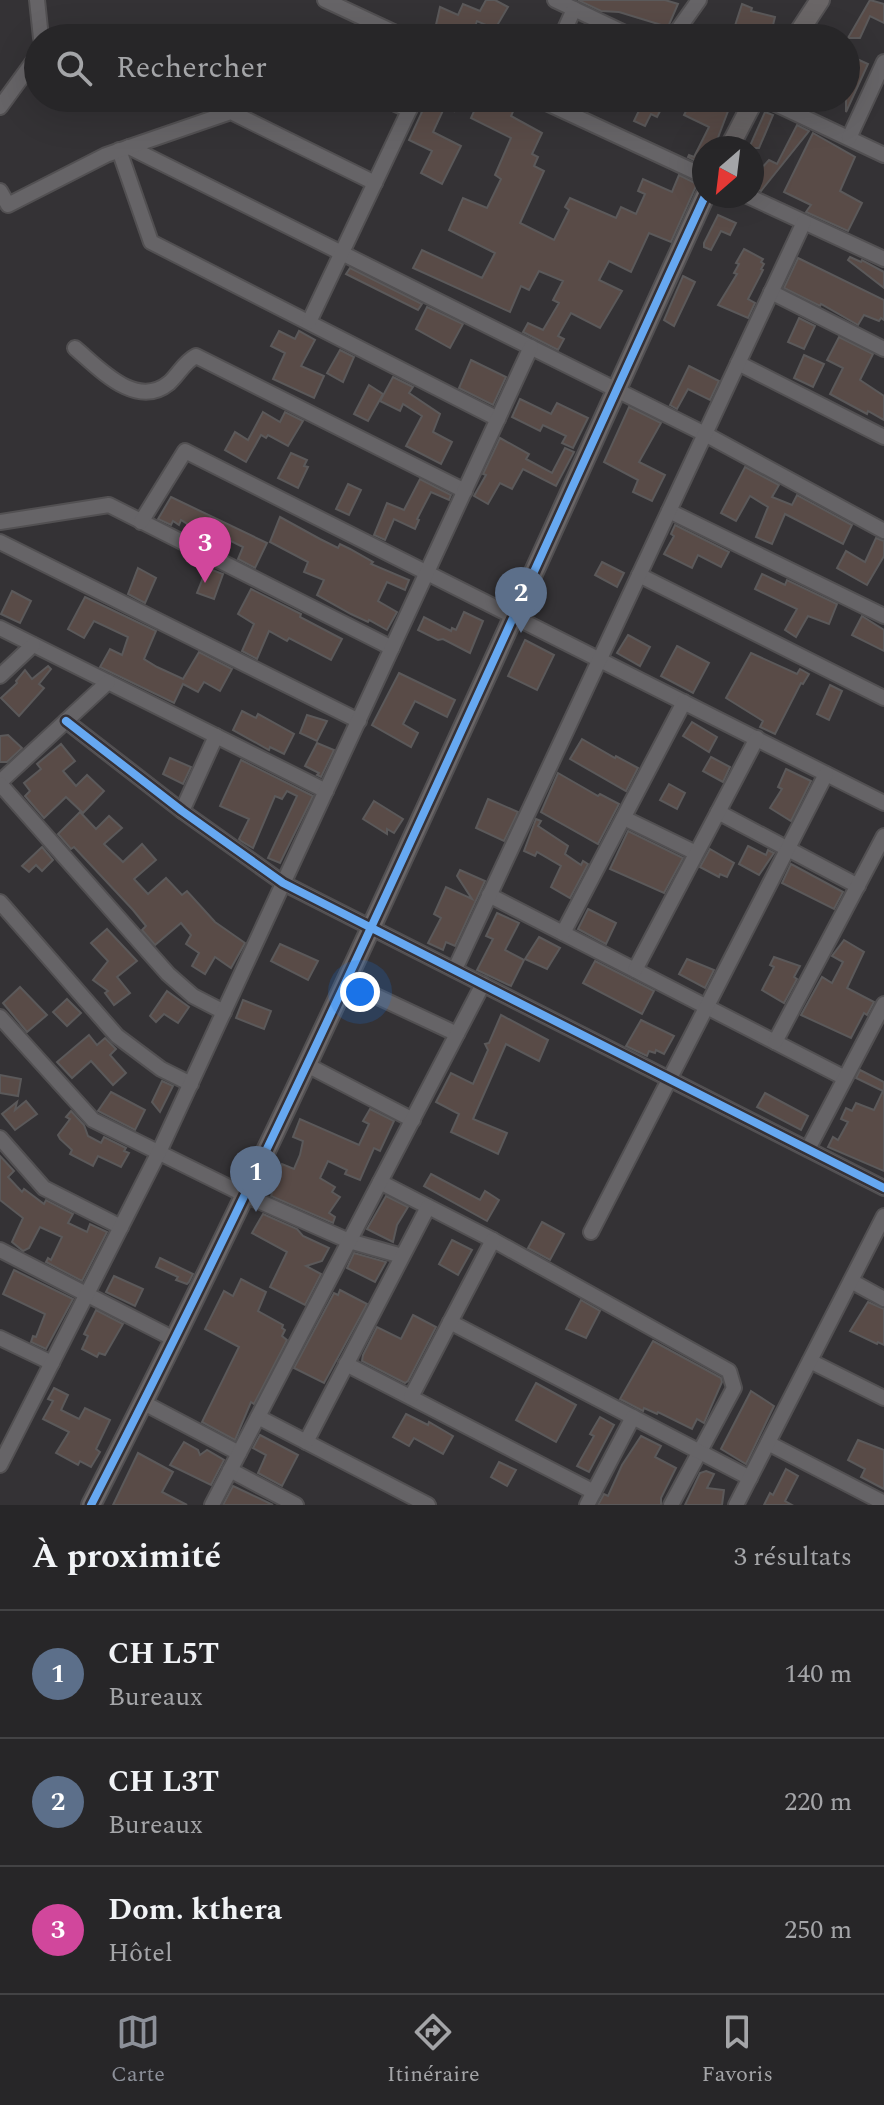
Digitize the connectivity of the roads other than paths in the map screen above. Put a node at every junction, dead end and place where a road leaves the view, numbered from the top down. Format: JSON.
{"nodes":[{"id":1,"x":37,"y":0,"type":"edge"},
{"id":2,"x":325,"y":0,"type":"edge"},
{"id":3,"x":555,"y":0,"type":"edge"},
{"id":4,"x":699,"y":0,"type":"edge"},
{"id":5,"x":820,"y":0,"type":"edge"},
{"id":6,"x":581,"y":7,"type":"edge"},
{"id":7,"x":40,"y":24,"type":"edge"},
{"id":8,"x":376,"y":24,"type":"edge"},
{"id":9,"x":570,"y":24,"type":"edge"},
{"id":10,"x":611,"y":24,"type":"edge"},
{"id":11,"x":682,"y":24,"type":"edge"},
{"id":12,"x":804,"y":24,"type":"edge"},
{"id":13,"x":884,"y":62,"type":"edge"},
{"id":14,"x":24,"y":74,"type":"edge"},
{"id":15,"x":0,"y":107,"type":"edge"},
{"id":16,"x":408,"y":112,"type":"edge"},
{"id":17,"x":566,"y":112,"type":"edge"},
{"id":18,"x":748,"y":112,"type":"edge"},
{"id":19,"x":793,"y":112,"type":"edge"},
{"id":20,"x":735,"y":136,"type":"edge"},
{"id":21,"x":849,"y":138,"type":"junction"},
{"id":22,"x":124,"y":149,"type":"junction"},
{"id":23,"x":884,"y":155,"type":"edge"},
{"id":24,"x":692,"y":170,"type":"edge"},
{"id":25,"x":375,"y":183,"type":"junction"},
{"id":26,"x":0,"y":191,"type":"edge"},
{"id":27,"x":764,"y":203,"type":"edge"},
{"id":28,"x":699,"y":208,"type":"edge"},
{"id":29,"x":804,"y":222,"type":"junction"},
{"id":30,"x":342,"y":253,"type":"junction"},
{"id":31,"x":884,"y":259,"type":"edge"},
{"id":32,"x":771,"y":292,"type":"junction"},
{"id":33,"x":309,"y":322,"type":"junction"},
{"id":34,"x":531,"y":347,"type":"junction"},
{"id":35,"x":75,"y":348,"type":"dead end"},
{"id":36,"x":884,"y":349,"type":"edge"},
{"id":37,"x":738,"y":363,"type":"junction"},
{"id":38,"x":616,"y":390,"type":"junction"},
{"id":39,"x":498,"y":419,"type":"junction"},
{"id":40,"x":705,"y":434,"type":"junction"},
{"id":41,"x":884,"y":437,"type":"edge"},
{"id":42,"x":465,"y":491,"type":"junction"},
{"id":43,"x":669,"y":511,"type":"junction"},
{"id":44,"x":0,"y":522,"type":"edge"},
{"id":45,"x":141,"y":522,"type":"junction"},
{"id":46,"x":884,"y":531,"type":"edge"},
{"id":47,"x":0,"y":542,"type":"edge"},
{"id":48,"x":427,"y":573,"type":"junction"},
{"id":49,"x":639,"y":575,"type":"junction"},
{"id":50,"x":513,"y":616,"type":"junction"},
{"id":51,"x":884,"y":616,"type":"edge"},
{"id":52,"x":0,"y":628,"type":"edge"},
{"id":53,"x":33,"y":645,"type":"junction"},
{"id":54,"x":392,"y":648,"type":"junction"},
{"id":55,"x":600,"y":659,"type":"junction"},
{"id":56,"x":0,"y":676,"type":"edge"},
{"id":57,"x":108,"y":682,"type":"junction"},
{"id":58,"x":884,"y":698,"type":"edge"},
{"id":59,"x":684,"y":702,"type":"junction"},
{"id":60,"x":66,"y":721,"type":"junction"},
{"id":61,"x":359,"y":721,"type":"junction"},
{"id":62,"x":216,"y":736,"type":"junction"},
{"id":63,"x":757,"y":738,"type":"junction"},
{"id":64,"x":826,"y":774,"type":"junction"},
{"id":65,"x":0,"y":783,"type":"edge"},
{"id":66,"x":326,"y":791,"type":"junction"},
{"id":67,"x":884,"y":803,"type":"edge"},
{"id":68,"x":182,"y":811,"type":"junction"},
{"id":69,"x":718,"y":812,"type":"junction"},
{"id":70,"x":624,"y":818,"type":"junction"},
{"id":71,"x":884,"y":836,"type":"edge"},
{"id":72,"x":788,"y":849,"type":"junction"},
{"id":73,"x":696,"y":853,"type":"junction"},
{"id":74,"x":283,"y":883,"type":"junction"},
{"id":75,"x":858,"y":886,"type":"junction"},
{"id":76,"x":489,"y":895,"type":"junction"},
{"id":77,"x":0,"y":902,"type":"edge"},
{"id":78,"x":371,"y":926,"type":"junction"},
{"id":79,"x":563,"y":933,"type":"junction"},
{"id":80,"x":455,"y":969,"type":"junction"},
{"id":81,"x":635,"y":970,"type":"junction"},
{"id":82,"x":346,"y":982,"type":"junction"},
{"id":83,"x":483,"y":984,"type":"junction"},
{"id":84,"x":884,"y":1004,"type":"edge"},
{"id":85,"x":707,"y":1007,"type":"junction"},
{"id":86,"x":224,"y":1012,"type":"junction"},
{"id":87,"x":0,"y":1017,"type":"edge"},
{"id":88,"x":457,"y":1034,"type":"junction"},
{"id":89,"x":775,"y":1042,"type":"junction"},
{"id":90,"x":307,"y":1065,"type":"junction"},
{"id":91,"x":670,"y":1078,"type":"junction"},
{"id":92,"x":845,"y":1078,"type":"junction"},
{"id":93,"x":191,"y":1084,"type":"junction"},
{"id":94,"x":413,"y":1120,"type":"junction"},
{"id":95,"x":0,"y":1138,"type":"edge"},
{"id":96,"x":808,"y":1149,"type":"junction"},
{"id":97,"x":159,"y":1152,"type":"junction"},
{"id":98,"x":380,"y":1182,"type":"junction"},
{"id":99,"x":884,"y":1188,"type":"edge"},
{"id":100,"x":245,"y":1195,"type":"junction"},
{"id":101,"x":428,"y":1207,"type":"junction"},
{"id":102,"x":884,"y":1216,"type":"edge"},
{"id":103,"x":121,"y":1227,"type":"junction"},
{"id":104,"x":591,"y":1232,"type":"dead end"},
{"id":105,"x":493,"y":1240,"type":"junction"},
{"id":106,"x":349,"y":1241,"type":"junction"},
{"id":107,"x":0,"y":1250,"type":"edge"},
{"id":108,"x":402,"y":1256,"type":"junction"},
{"id":109,"x":851,"y":1281,"type":"junction"},
{"id":110,"x":87,"y":1294,"type":"junction"},
{"id":111,"x":884,"y":1299,"type":"edge"},
{"id":112,"x":450,"y":1322,"type":"junction"},
{"id":113,"x":0,"y":1338,"type":"edge"},
{"id":114,"x":176,"y":1340,"type":"junction"},
{"id":115,"x":810,"y":1361,"type":"junction"},
{"id":116,"x":52,"y":1363,"type":"junction"},
{"id":117,"x":346,"y":1364,"type":"junction"},
{"id":118,"x":411,"y":1397,"type":"junction"},
{"id":119,"x":884,"y":1398,"type":"edge"},
{"id":120,"x":144,"y":1403,"type":"junction"},
{"id":121,"x":258,"y":1417,"type":"junction"},
{"id":122,"x":633,"y":1417,"type":"junction"},
{"id":123,"x":0,"y":1426,"type":"edge"},
{"id":124,"x":16,"y":1434,"type":"junction"},
{"id":125,"x":306,"y":1442,"type":"junction"},
{"id":126,"x":768,"y":1443,"type":"junction"},
{"id":127,"x":699,"y":1451,"type":"junction"},
{"id":128,"x":239,"y":1453,"type":"junction"},
{"id":129,"x":0,"y":1465,"type":"edge"},
{"id":130,"x":230,"y":1470,"type":"junction"},
{"id":131,"x":750,"y":1478,"type":"junction"},
{"id":132,"x":590,"y":1498,"type":"edge"},
{"id":133,"x":884,"y":1503,"type":"edge"},
{"id":134,"x":91,"y":1505,"type":"edge"},
{"id":135,"x":212,"y":1505,"type":"edge"},
{"id":136,"x":296,"y":1505,"type":"edge"},
{"id":137,"x":428,"y":1505,"type":"edge"},
{"id":138,"x":671,"y":1505,"type":"edge"},
{"id":139,"x":736,"y":1505,"type":"edge"}],
"edges":[{"from":1,"to":7,"type":"street"},
{"from":2,"to":8,"type":"street"},
{"from":3,"to":6,"type":"street"},
{"from":4,"to":11,"type":"street"},
{"from":5,"to":12,"type":"street"},
{"from":6,"to":9,"type":"street"},
{"from":6,"to":10,"type":"street"},
{"from":13,"to":21,"type":"street"},
{"from":14,"to":15,"type":"street"},
{"from":16,"to":25,"type":"street"},
{"from":17,"to":24,"type":"street"},
{"from":18,"to":20,"type":"street"},
{"from":19,"to":21,"type":"street"},
{"from":21,"to":23,"type":"street"},
{"from":22,"to":25,"type":"street"},
{"from":22,"to":26,"type":"street"},
{"from":22,"to":30,"type":"street"},
{"from":22,"to":33,"type":"street"},
{"from":25,"to":30,"type":"street"},
{"from":27,"to":29,"type":"street"},
{"from":28,"to":38,"type":"street"},
{"from":29,"to":31,"type":"street"},
{"from":29,"to":32,"type":"street"},
{"from":30,"to":33,"type":"street"},
{"from":30,"to":34,"type":"street"},
{"from":32,"to":36,"type":"street"},
{"from":32,"to":37,"type":"street"},
{"from":33,"to":39,"type":"street"},
{"from":34,"to":38,"type":"street"},
{"from":34,"to":39,"type":"street"},
{"from":35,"to":42,"type":"street"},
{"from":37,"to":40,"type":"street"},
{"from":37,"to":41,"type":"street"},
{"from":38,"to":40,"type":"street"},
{"from":38,"to":50,"type":"street"},
{"from":39,"to":42,"type":"street"},
{"from":40,"to":43,"type":"street"},
{"from":40,"to":46,"type":"street"},
{"from":42,"to":48,"type":"street"},
{"from":43,"to":49,"type":"street"},
{"from":43,"to":51,"type":"street"},
{"from":44,"to":45,"type":"street"},
{"from":45,"to":48,"type":"street"},
{"from":45,"to":54,"type":"street"},
{"from":47,"to":61,"type":"street"},
{"from":48,"to":50,"type":"street"},
{"from":48,"to":54,"type":"street"},
{"from":49,"to":55,"type":"street"},
{"from":49,"to":58,"type":"street"},
{"from":50,"to":55,"type":"street"},
{"from":50,"to":78,"type":"street"},
{"from":52,"to":53,"type":"street"},
{"from":53,"to":56,"type":"street"},
{"from":53,"to":57,"type":"street"},
{"from":54,"to":61,"type":"street"},
{"from":55,"to":59,"type":"street"},
{"from":55,"to":76,"type":"street"},
{"from":57,"to":60,"type":"street"},
{"from":57,"to":62,"type":"street"},
{"from":59,"to":63,"type":"street"},
{"from":59,"to":70,"type":"street"},
{"from":60,"to":65,"type":"street"},
{"from":60,"to":68,"type":"street"},
{"from":61,"to":66,"type":"street"},
{"from":62,"to":66,"type":"street"},
{"from":62,"to":68,"type":"street"},
{"from":63,"to":64,"type":"street"},
{"from":63,"to":69,"type":"street"},
{"from":64,"to":67,"type":"street"},
{"from":64,"to":72,"type":"street"},
{"from":65,"to":86,"type":"street"},
{"from":66,"to":74,"type":"street"},
{"from":68,"to":74,"type":"street"},
{"from":69,"to":72,"type":"street"},
{"from":69,"to":73,"type":"street"},
{"from":70,"to":73,"type":"street"},
{"from":70,"to":79,"type":"street"},
{"from":71,"to":75,"type":"street"},
{"from":72,"to":75,"type":"street"},
{"from":72,"to":85,"type":"street"},
{"from":73,"to":81,"type":"street"},
{"from":74,"to":78,"type":"street"},
{"from":74,"to":86,"type":"street"},
{"from":75,"to":89,"type":"street"},
{"from":76,"to":79,"type":"street"},
{"from":76,"to":80,"type":"street"},
{"from":77,"to":93,"type":"street"},
{"from":78,"to":80,"type":"street"},
{"from":78,"to":82,"type":"street"},
{"from":79,"to":81,"type":"street"},
{"from":80,"to":83,"type":"street"},
{"from":81,"to":85,"type":"street"},
{"from":82,"to":88,"type":"street"},
{"from":82,"to":90,"type":"street"},
{"from":83,"to":88,"type":"street"},
{"from":83,"to":91,"type":"street"},
{"from":84,"to":92,"type":"street"},
{"from":85,"to":89,"type":"street"},
{"from":85,"to":91,"type":"street"},
{"from":86,"to":93,"type":"street"},
{"from":87,"to":97,"type":"street"},
{"from":88,"to":94,"type":"street"},
{"from":89,"to":92,"type":"street"},
{"from":90,"to":94,"type":"street"},
{"from":90,"to":100,"type":"street"},
{"from":91,"to":96,"type":"street"},
{"from":91,"to":104,"type":"street"},
{"from":92,"to":96,"type":"street"},
{"from":93,"to":97,"type":"street"},
{"from":94,"to":98,"type":"street"},
{"from":95,"to":103,"type":"street"},
{"from":96,"to":99,"type":"street"},
{"from":97,"to":100,"type":"street"},
{"from":97,"to":103,"type":"street"},
{"from":98,"to":101,"type":"street"},
{"from":98,"to":106,"type":"street"},
{"from":100,"to":106,"type":"street"},
{"from":100,"to":114,"type":"street"},
{"from":101,"to":105,"type":"street"},
{"from":101,"to":108,"type":"street"},
{"from":102,"to":109,"type":"street"},
{"from":103,"to":110,"type":"street"},
{"from":105,"to":112,"type":"street"},
{"from":105,"to":127,"type":"street"},
{"from":106,"to":108,"type":"street"},
{"from":106,"to":121,"type":"street"},
{"from":107,"to":110,"type":"street"},
{"from":108,"to":117,"type":"street"},
{"from":109,"to":111,"type":"street"},
{"from":109,"to":115,"type":"street"},
{"from":110,"to":114,"type":"street"},
{"from":110,"to":116,"type":"street"},
{"from":112,"to":118,"type":"street"},
{"from":112,"to":122,"type":"street"},
{"from":113,"to":116,"type":"street"},
{"from":114,"to":120,"type":"street"},
{"from":115,"to":119,"type":"street"},
{"from":115,"to":126,"type":"street"},
{"from":116,"to":124,"type":"street"},
{"from":117,"to":118,"type":"street"},
{"from":117,"to":125,"type":"street"},
{"from":118,"to":132,"type":"street"},
{"from":120,"to":128,"type":"street"},
{"from":120,"to":134,"type":"street"},
{"from":121,"to":125,"type":"street"},
{"from":121,"to":128,"type":"street"},
{"from":122,"to":127,"type":"street"},
{"from":122,"to":132,"type":"street"},
{"from":123,"to":124,"type":"street"},
{"from":124,"to":129,"type":"street"},
{"from":125,"to":137,"type":"street"},
{"from":126,"to":131,"type":"street"},
{"from":126,"to":133,"type":"street"},
{"from":127,"to":131,"type":"street"},
{"from":127,"to":138,"type":"street"},
{"from":128,"to":130,"type":"street"},
{"from":130,"to":135,"type":"street"},
{"from":130,"to":136,"type":"street"},
{"from":131,"to":139,"type":"street"}]}
